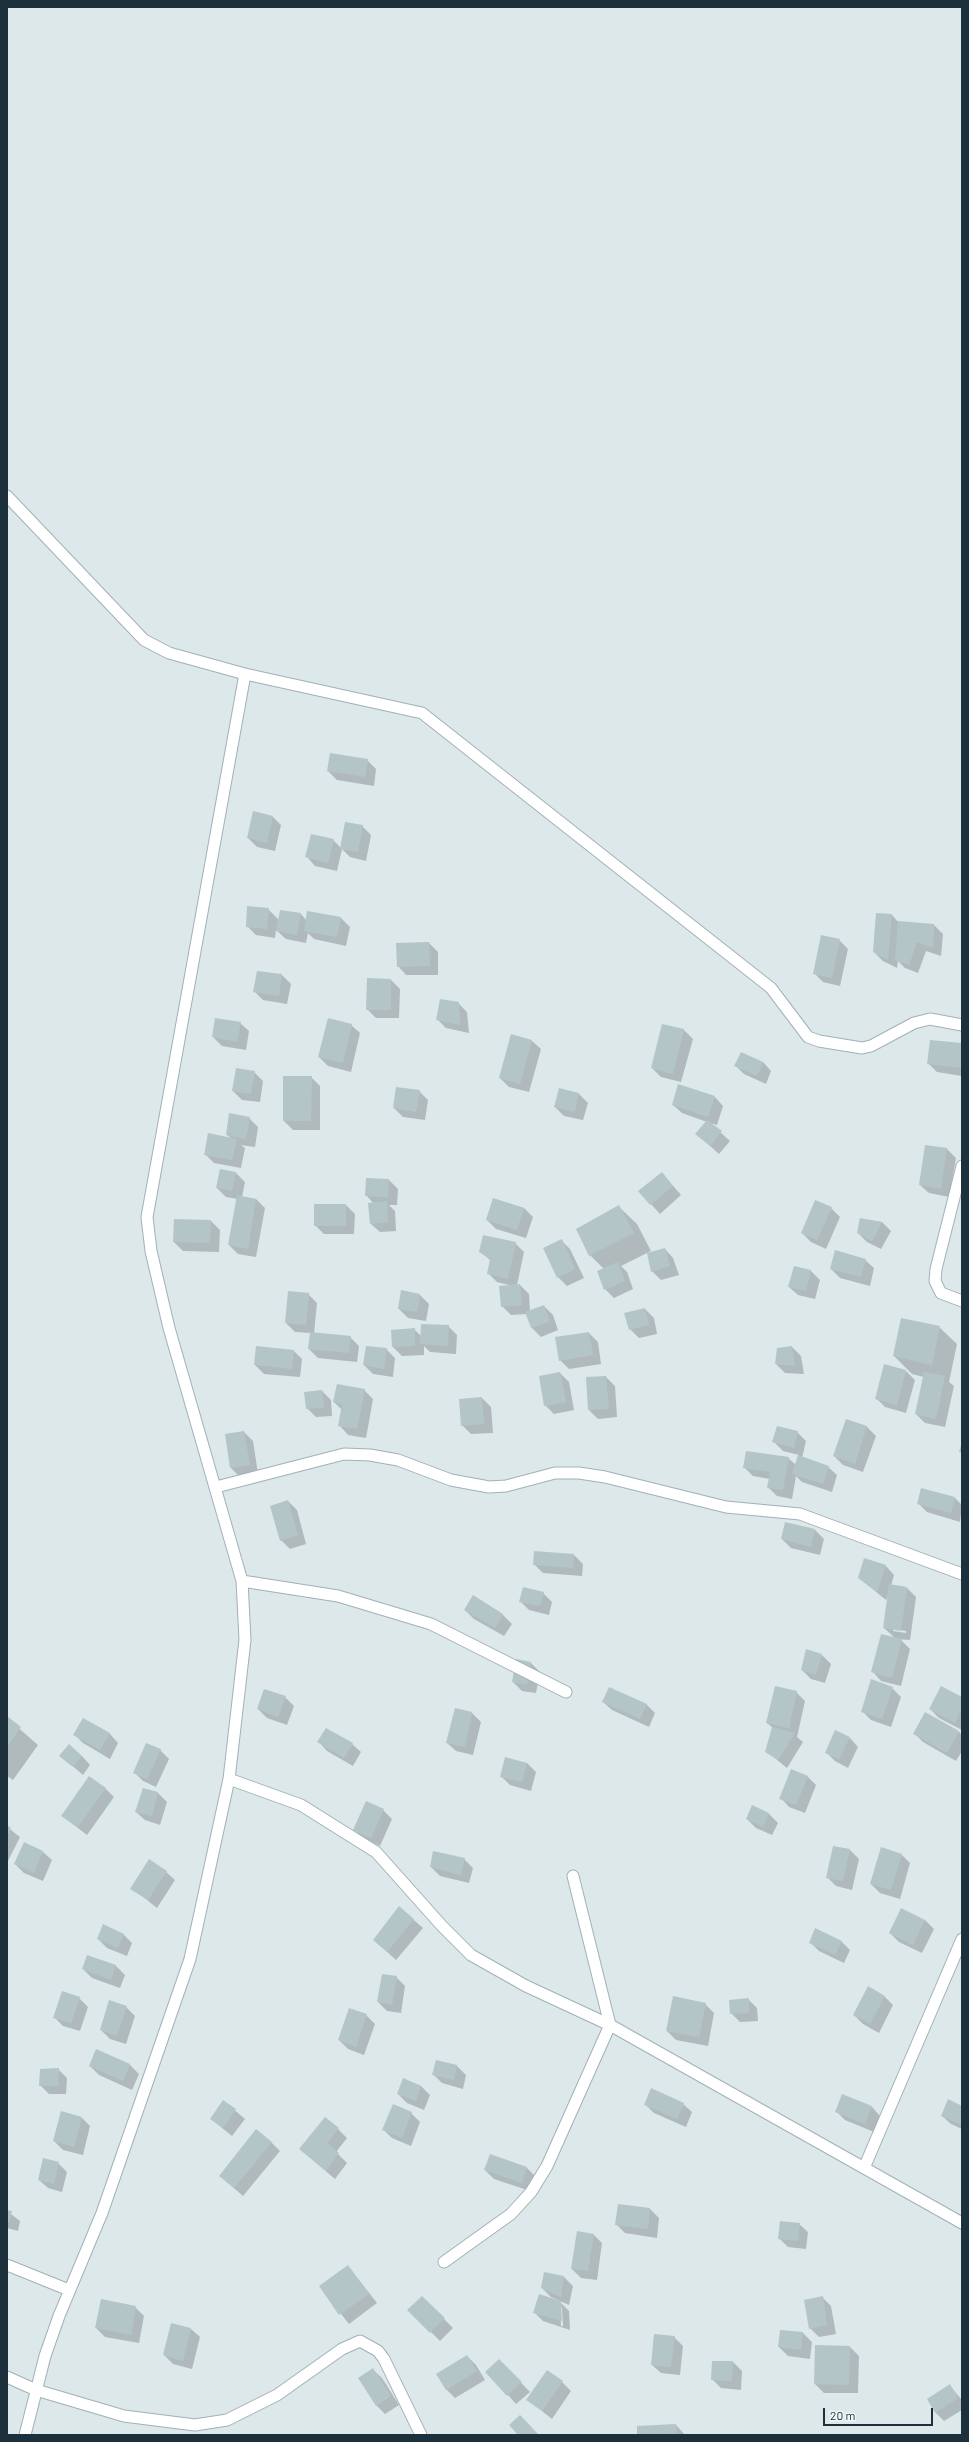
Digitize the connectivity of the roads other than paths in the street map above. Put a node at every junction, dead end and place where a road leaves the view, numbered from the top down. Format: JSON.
{"nodes":[{"id":1,"x":7,"y":496,"type":"edge"},
{"id":2,"x":245,"y":674,"type":"junction"},
{"id":3,"x":962,"y":1025,"type":"edge"},
{"id":4,"x":962,"y":1166,"type":"edge"},
{"id":5,"x":962,"y":1301,"type":"edge"},
{"id":6,"x":216,"y":1488,"type":"junction"},
{"id":7,"x":962,"y":1574,"type":"edge"},
{"id":8,"x":242,"y":1581,"type":"junction"},
{"id":9,"x":566,"y":1692,"type":"dead end"},
{"id":10,"x":229,"y":1779,"type":"junction"},
{"id":11,"x":573,"y":1876,"type":"dead end"},
{"id":12,"x":962,"y":1939,"type":"edge"},
{"id":13,"x":610,"y":2025,"type":"junction"},
{"id":14,"x":864,"y":2168,"type":"junction"},
{"id":15,"x":962,"y":2223,"type":"edge"},
{"id":16,"x":444,"y":2262,"type":"dead end"},
{"id":17,"x":7,"y":2265,"type":"edge"},
{"id":18,"x":69,"y":2290,"type":"junction"},
{"id":19,"x":7,"y":2377,"type":"edge"},
{"id":20,"x":36,"y":2390,"type":"junction"},
{"id":21,"x":25,"y":2435,"type":"edge"},
{"id":22,"x":421,"y":2435,"type":"edge"}],
"edges":[{"from":1,"to":2,"type":"street"},
{"from":2,"to":3,"type":"street"},
{"from":2,"to":6,"type":"street"},
{"from":4,"to":5,"type":"street"},
{"from":6,"to":7,"type":"street"},
{"from":6,"to":8,"type":"street"},
{"from":8,"to":9,"type":"street"},
{"from":8,"to":10,"type":"street"},
{"from":10,"to":13,"type":"street"},
{"from":10,"to":18,"type":"street"},
{"from":11,"to":13,"type":"street"},
{"from":12,"to":14,"type":"street"},
{"from":13,"to":14,"type":"street"},
{"from":13,"to":16,"type":"street"},
{"from":14,"to":15,"type":"street"},
{"from":17,"to":18,"type":"street"},
{"from":18,"to":20,"type":"street"},
{"from":19,"to":20,"type":"street"},
{"from":20,"to":21,"type":"street"},
{"from":20,"to":22,"type":"street"}]}
